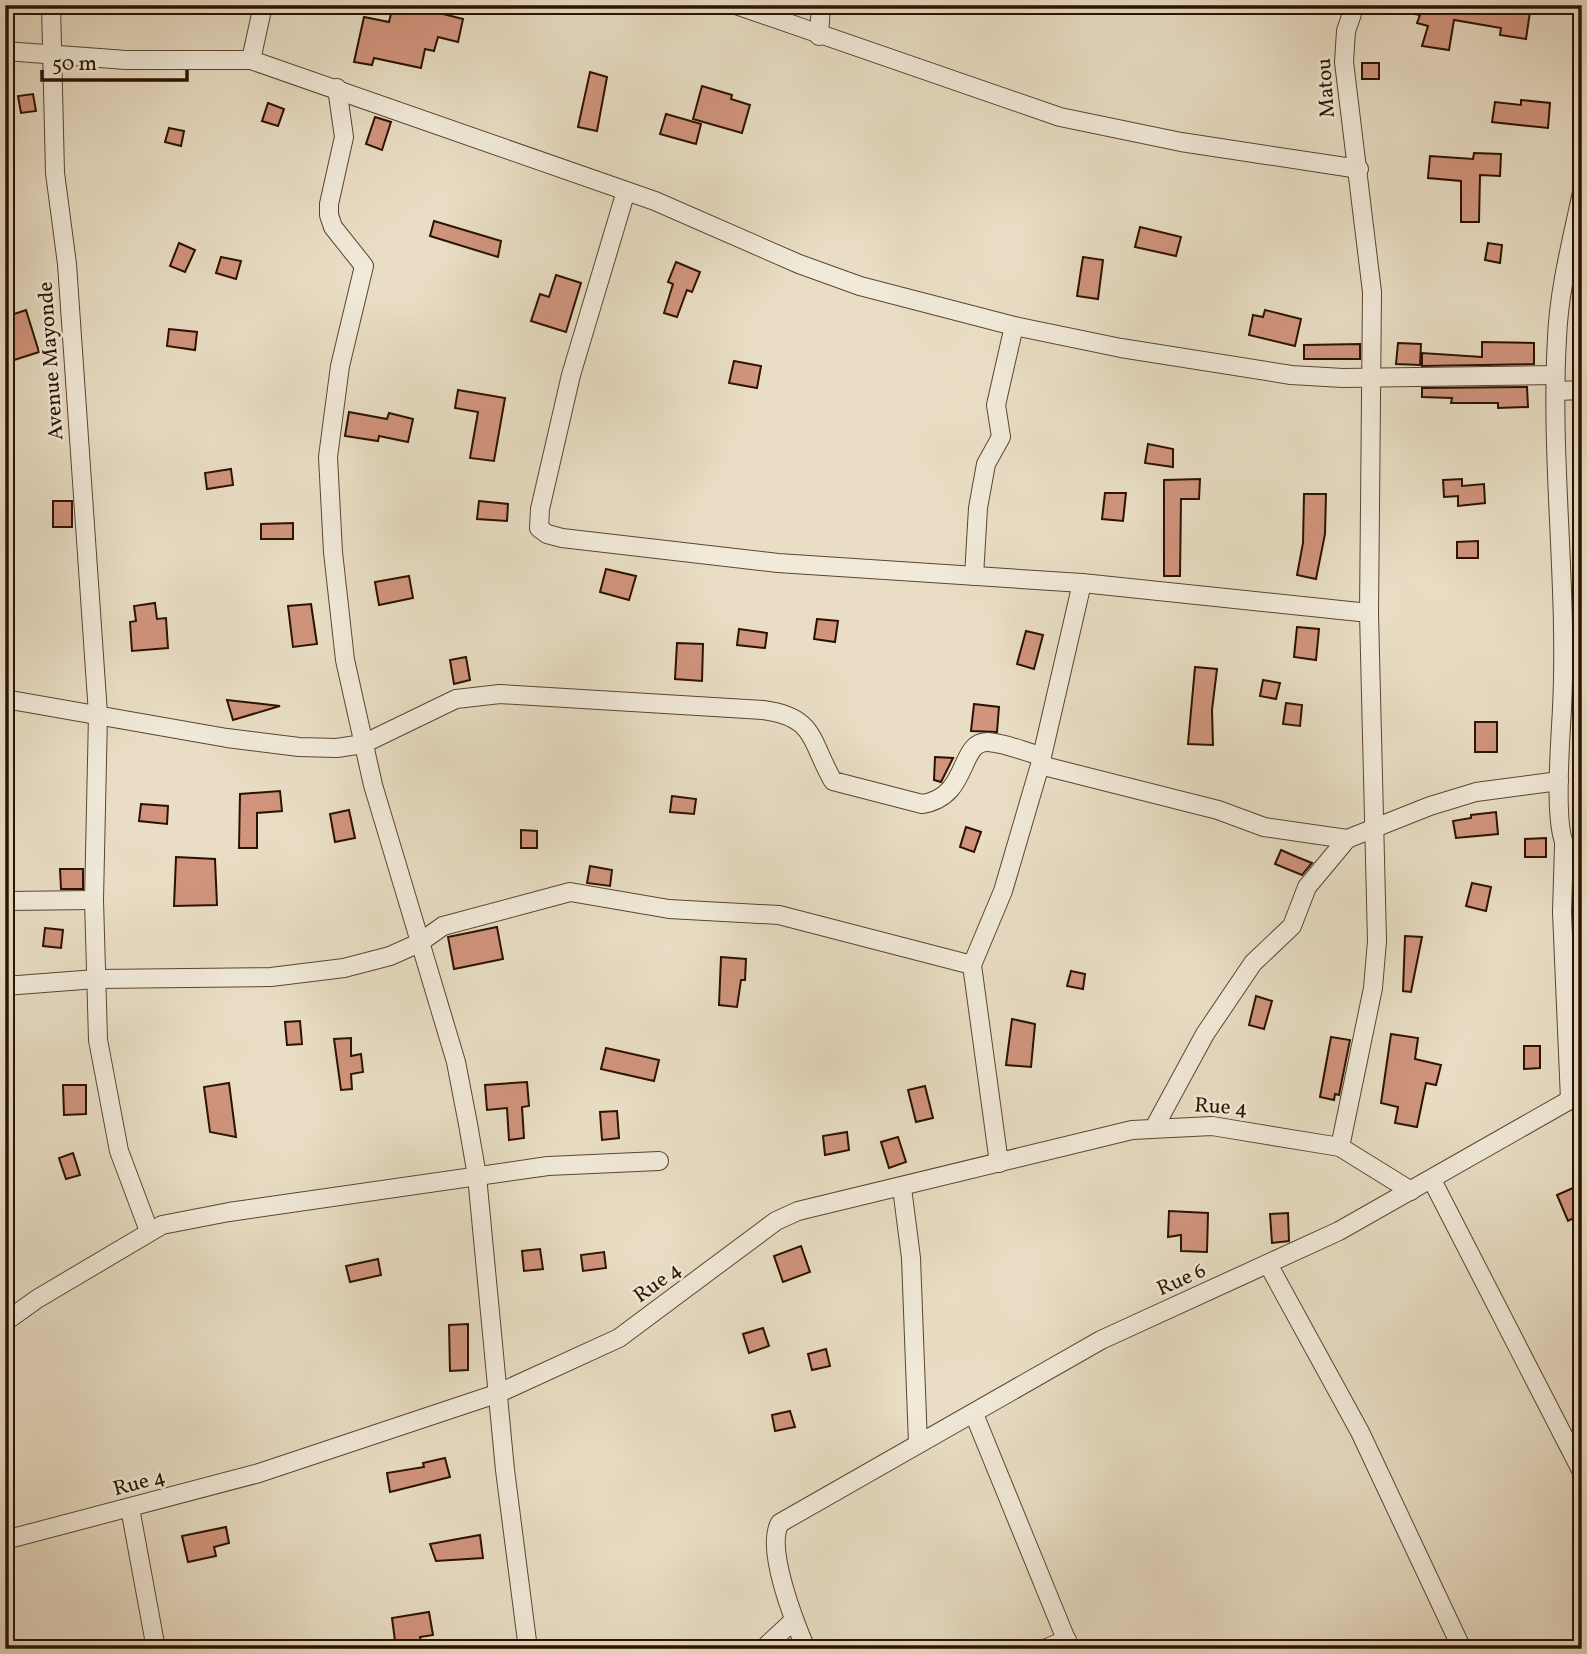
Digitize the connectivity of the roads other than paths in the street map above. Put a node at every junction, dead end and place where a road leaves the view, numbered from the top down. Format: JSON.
{"nodes":[{"id":1,"x":51,"y":5,"type":"edge"},
{"id":2,"x":263,"y":5,"type":"edge"},
{"id":3,"x":736,"y":5,"type":"edge"},
{"id":4,"x":821,"y":5,"type":"edge"},
{"id":5,"x":1351,"y":7,"type":"edge"},
{"id":6,"x":819,"y":36,"type":"junction"},
{"id":7,"x":5,"y":51,"type":"edge"},
{"id":8,"x":51,"y":53,"type":"junction"},
{"id":9,"x":251,"y":60,"type":"junction"},
{"id":10,"x":337,"y":88,"type":"junction"},
{"id":11,"x":1359,"y":169,"type":"junction"},
{"id":12,"x":626,"y":191,"type":"junction"},
{"id":13,"x":1582,"y":192,"type":"edge"},
{"id":14,"x":1014,"y":326,"type":"junction"},
{"id":15,"x":1372,"y":375,"type":"junction"},
{"id":16,"x":1556,"y":383,"type":"junction"},
{"id":17,"x":1582,"y":390,"type":"edge"},
{"id":18,"x":974,"y":576,"type":"junction"},
{"id":19,"x":1082,"y":583,"type":"junction"},
{"id":20,"x":1369,"y":613,"type":"junction"},
{"id":21,"x":5,"y":699,"type":"edge"},
{"id":22,"x":98,"y":714,"type":"junction"},
{"id":23,"x":363,"y":744,"type":"junction"},
{"id":24,"x":1041,"y":760,"type":"junction"},
{"id":25,"x":1559,"y":781,"type":"junction"},
{"id":26,"x":1373,"y":827,"type":"junction"},
{"id":27,"x":1347,"y":839,"type":"junction"},
{"id":28,"x":1564,"y":845,"type":"junction"},
{"id":29,"x":1582,"y":852,"type":"edge"},
{"id":30,"x":94,"y":900,"type":"junction"},
{"id":31,"x":5,"y":901,"type":"edge"},
{"id":32,"x":419,"y":943,"type":"junction"},
{"id":33,"x":972,"y":965,"type":"junction"},
{"id":34,"x":96,"y":979,"type":"junction"},
{"id":35,"x":5,"y":985,"type":"edge"},
{"id":36,"x":1576,"y":1096,"type":"edge"},
{"id":37,"x":1154,"y":1128,"type":"junction"},
{"id":38,"x":1340,"y":1147,"type":"junction"},
{"id":39,"x":659,"y":1161,"type":"dead end"},
{"id":40,"x":999,"y":1163,"type":"junction"},
{"id":41,"x":477,"y":1175,"type":"junction"},
{"id":42,"x":1432,"y":1180,"type":"junction"},
{"id":43,"x":902,"y":1188,"type":"junction"},
{"id":44,"x":1411,"y":1191,"type":"junction"},
{"id":45,"x":149,"y":1231,"type":"junction"},
{"id":46,"x":1268,"y":1264,"type":"junction"},
{"id":47,"x":5,"y":1322,"type":"edge"},
{"id":48,"x":499,"y":1393,"type":"junction"},
{"id":49,"x":974,"y":1413,"type":"junction"},
{"id":50,"x":918,"y":1444,"type":"junction"},
{"id":51,"x":1582,"y":1472,"type":"edge"},
{"id":52,"x":130,"y":1508,"type":"junction"},
{"id":53,"x":5,"y":1540,"type":"edge"},
{"id":54,"x":794,"y":1620,"type":"junction"},
{"id":55,"x":1068,"y":1644,"type":"edge"},
{"id":56,"x":156,"y":1649,"type":"edge"},
{"id":57,"x":528,"y":1649,"type":"edge"},
{"id":58,"x":763,"y":1649,"type":"edge"},
{"id":59,"x":806,"y":1649,"type":"edge"},
{"id":60,"x":1044,"y":1649,"type":"edge"},
{"id":61,"x":1462,"y":1649,"type":"edge"}],
"edges":[{"from":1,"to":8,"type":"street","name":"Avenue Mayonde"},
{"from":2,"to":9,"type":"street"},
{"from":3,"to":6,"type":"street"},
{"from":4,"to":6,"type":"street"},
{"from":5,"to":11,"type":"street","name":"Matou"},
{"from":6,"to":11,"type":"street"},
{"from":7,"to":8,"type":"street"},
{"from":8,"to":9,"type":"street"},
{"from":8,"to":22,"type":"street","name":"Avenue Mayonde"},
{"from":9,"to":10,"type":"street"},
{"from":10,"to":12,"type":"street"},
{"from":10,"to":23,"type":"street"},
{"from":11,"to":15,"type":"street","name":"Matou"},
{"from":12,"to":14,"type":"street"},
{"from":12,"to":18,"type":"street"},
{"from":13,"to":16,"type":"street"},
{"from":14,"to":15,"type":"street"},
{"from":14,"to":18,"type":"street"},
{"from":15,"to":16,"type":"street"},
{"from":15,"to":20,"type":"street","name":"Matou"},
{"from":16,"to":17,"type":"street"},
{"from":16,"to":25,"type":"street"},
{"from":18,"to":19,"type":"street"},
{"from":19,"to":20,"type":"street"},
{"from":19,"to":24,"type":"street"},
{"from":20,"to":26,"type":"street","name":"Matou"},
{"from":21,"to":22,"type":"street"},
{"from":22,"to":23,"type":"street"},
{"from":22,"to":30,"type":"street","name":"Avenue Mayonde"},
{"from":23,"to":24,"type":"street"},
{"from":23,"to":32,"type":"street"},
{"from":24,"to":27,"type":"street"},
{"from":24,"to":33,"type":"street"},
{"from":25,"to":26,"type":"street"},
{"from":25,"to":28,"type":"street"},
{"from":26,"to":27,"type":"street"},
{"from":26,"to":38,"type":"street","name":"Matou"},
{"from":27,"to":37,"type":"street"},
{"from":28,"to":29,"type":"street"},
{"from":28,"to":36,"type":"street"},
{"from":30,"to":31,"type":"street"},
{"from":30,"to":34,"type":"street","name":"Avenue Mayonde"},
{"from":32,"to":33,"type":"street"},
{"from":32,"to":34,"type":"street"},
{"from":32,"to":41,"type":"street"},
{"from":33,"to":40,"type":"street"},
{"from":34,"to":35,"type":"street"},
{"from":34,"to":45,"type":"street","name":"Avenue Mayonde"},
{"from":36,"to":42,"type":"street"},
{"from":37,"to":38,"type":"street","name":"Rue 4"},
{"from":37,"to":40,"type":"street","name":"Rue 4"},
{"from":38,"to":44,"type":"street"},
{"from":39,"to":41,"type":"street"},
{"from":40,"to":43,"type":"street","name":"Rue 4"},
{"from":41,"to":45,"type":"street"},
{"from":41,"to":48,"type":"street"},
{"from":42,"to":44,"type":"street"},
{"from":42,"to":51,"type":"street"},
{"from":43,"to":48,"type":"street","name":"Rue 4"},
{"from":43,"to":50,"type":"street"},
{"from":44,"to":46,"type":"street","name":"Rue 6"},
{"from":45,"to":47,"type":"street"},
{"from":46,"to":49,"type":"street","name":"Rue 6"},
{"from":46,"to":61,"type":"street"},
{"from":48,"to":52,"type":"street","name":"Rue 4"},
{"from":48,"to":57,"type":"street"},
{"from":49,"to":50,"type":"street","name":"Rue 6"},
{"from":49,"to":55,"type":"street"},
{"from":50,"to":54,"type":"street","name":"Rue 6"},
{"from":52,"to":53,"type":"street","name":"Rue 4"},
{"from":52,"to":56,"type":"street"},
{"from":54,"to":58,"type":"street"},
{"from":54,"to":59,"type":"street","name":"Rue 6"},
{"from":55,"to":60,"type":"street"}]}
